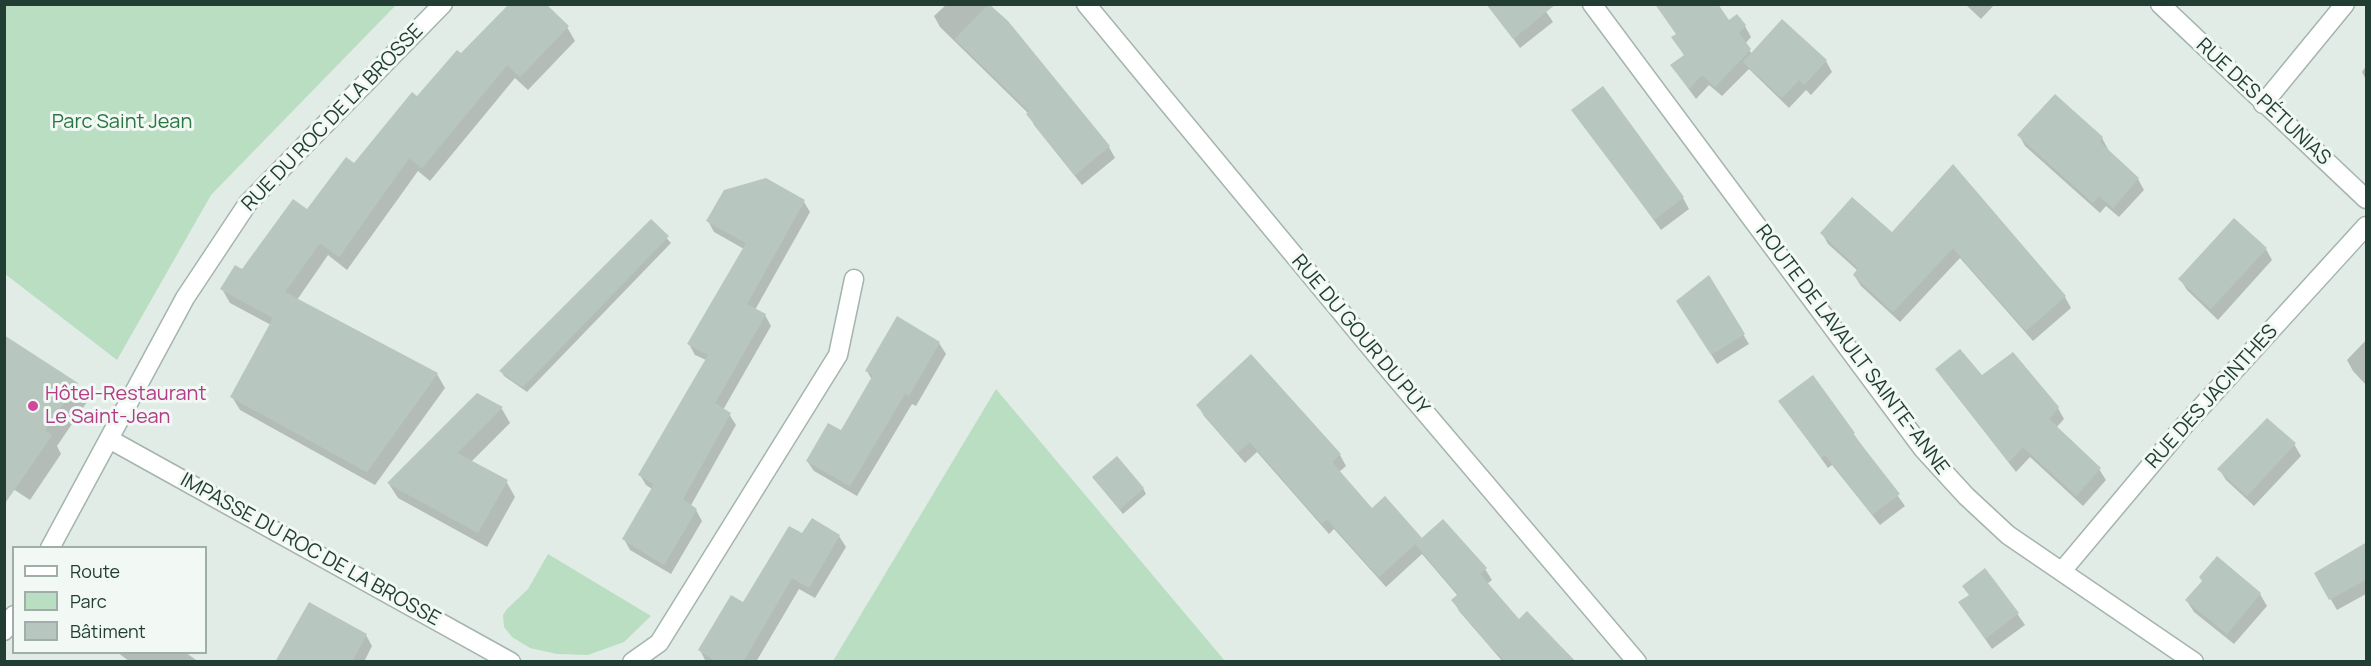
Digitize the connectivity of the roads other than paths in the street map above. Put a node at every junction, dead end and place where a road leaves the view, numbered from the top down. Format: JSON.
{"nodes":[{"id":1,"x":443,"y":4,"type":"edge"},
{"id":2,"x":1086,"y":4,"type":"edge"},
{"id":3,"x":1592,"y":4,"type":"edge"},
{"id":4,"x":2160,"y":4,"type":"edge"},
{"id":5,"x":2345,"y":4,"type":"edge"},
{"id":6,"x":2263,"y":104,"type":"junction"},
{"id":7,"x":2367,"y":200,"type":"edge"},
{"id":8,"x":2367,"y":225,"type":"edge"},
{"id":9,"x":854,"y":279,"type":"dead end"},
{"id":10,"x":109,"y":439,"type":"junction"},
{"id":11,"x":51,"y":546,"type":"edge"},
{"id":12,"x":2062,"y":571,"type":"junction"},
{"id":13,"x":12,"y":618,"type":"edge"},
{"id":14,"x":4,"y":631,"type":"edge"},
{"id":15,"x":511,"y":662,"type":"edge"},
{"id":16,"x":632,"y":662,"type":"edge"},
{"id":17,"x":1637,"y":662,"type":"edge"},
{"id":18,"x":2194,"y":662,"type":"edge"}],
"edges":[{"from":1,"to":10,"type":"street","name":"RUE DU ROC DE LA BROSSE"},
{"from":2,"to":17,"type":"street","name":"RUE DU GOUR DU PUY"},
{"from":3,"to":12,"type":"street","name":"ROUTE DE LAVAULT SAINTE-ANNE"},
{"from":4,"to":6,"type":"street","name":"RUE DES PÉTUNIAS"},
{"from":5,"to":6,"type":"street"},
{"from":6,"to":7,"type":"street","name":"RUE DES PÉTUNIAS"},
{"from":8,"to":12,"type":"street","name":"RUE DES JACINTHES"},
{"from":9,"to":16,"type":"street"},
{"from":10,"to":11,"type":"street","name":"RUE DU ROC DE LA BROSSE"},
{"from":10,"to":15,"type":"street","name":"IMPASSE DU ROC DE LA BROSSE"},
{"from":12,"to":18,"type":"street","name":"ROUTE DE LAVAULT SAINTE-ANNE"},
{"from":13,"to":14,"type":"street"}]}
